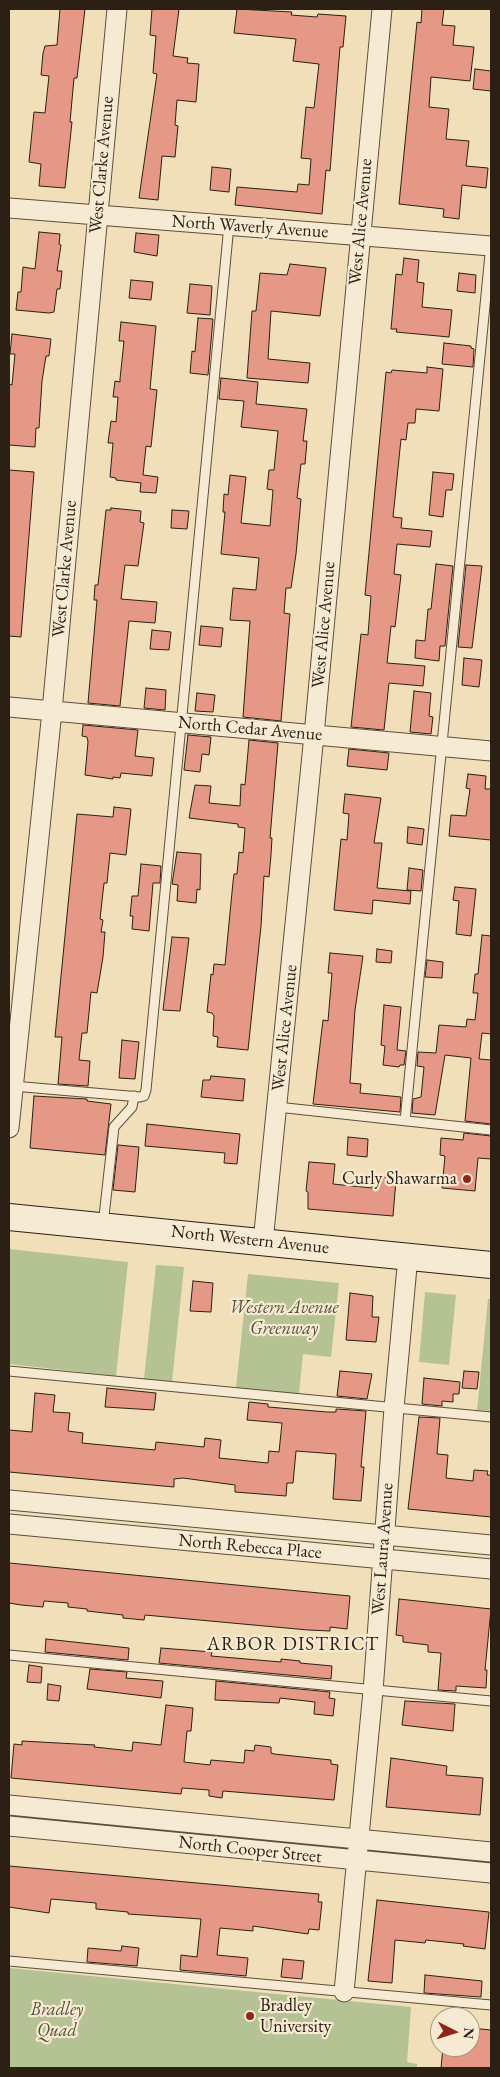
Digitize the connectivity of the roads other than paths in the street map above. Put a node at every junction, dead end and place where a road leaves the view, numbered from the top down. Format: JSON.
{"nodes":[{"id":1,"x":117,"y":9,"type":"edge"},
{"id":2,"x":382,"y":9,"type":"edge"},
{"id":3,"x":9,"y":208,"type":"edge"},
{"id":4,"x":97,"y":215,"type":"junction"},
{"id":5,"x":229,"y":225,"type":"junction"},
{"id":6,"x":360,"y":235,"type":"junction"},
{"id":7,"x":491,"y":241,"type":"edge"},
{"id":8,"x":491,"y":246,"type":"edge"},
{"id":9,"x":9,"y":707,"type":"edge"},
{"id":10,"x":52,"y":711,"type":"junction"},
{"id":11,"x":182,"y":723,"type":"junction"},
{"id":12,"x":314,"y":735,"type":"junction"},
{"id":13,"x":440,"y":746,"type":"junction"},
{"id":14,"x":491,"y":751,"type":"edge"},
{"id":15,"x":13,"y":1086,"type":"junction"},
{"id":16,"x":134,"y":1096,"type":"junction"},
{"id":17,"x":277,"y":1107,"type":"junction"},
{"id":18,"x":405,"y":1121,"type":"junction"},
{"id":19,"x":9,"y":1128,"type":"edge"},
{"id":20,"x":491,"y":1130,"type":"edge"},
{"id":21,"x":9,"y":1217,"type":"edge"},
{"id":22,"x":103,"y":1225,"type":"junction"},
{"id":23,"x":262,"y":1242,"type":"junction"},
{"id":24,"x":408,"y":1256,"type":"junction"},
{"id":25,"x":491,"y":1265,"type":"edge"},
{"id":26,"x":9,"y":1372,"type":"edge"},
{"id":27,"x":394,"y":1408,"type":"junction"},
{"id":28,"x":491,"y":1417,"type":"edge"},
{"id":29,"x":9,"y":1500,"type":"edge"},
{"id":30,"x":9,"y":1524,"type":"edge"},
{"id":31,"x":384,"y":1536,"type":"junction"},
{"id":32,"x":491,"y":1546,"type":"edge"},
{"id":33,"x":382,"y":1560,"type":"junction"},
{"id":34,"x":491,"y":1569,"type":"edge"},
{"id":35,"x":9,"y":1655,"type":"edge"},
{"id":36,"x":373,"y":1691,"type":"junction"},
{"id":37,"x":491,"y":1701,"type":"edge"},
{"id":38,"x":9,"y":1805,"type":"edge"},
{"id":39,"x":9,"y":1826,"type":"edge"},
{"id":40,"x":360,"y":1838,"type":"junction"},
{"id":41,"x":491,"y":1852,"type":"edge"},
{"id":42,"x":357,"y":1860,"type":"junction"},
{"id":43,"x":491,"y":1873,"type":"edge"},
{"id":44,"x":9,"y":1961,"type":"edge"},
{"id":45,"x":344,"y":1992,"type":"junction"},
{"id":46,"x":491,"y":2005,"type":"edge"}],
"edges":[{"from":1,"to":4,"type":"street","name":"West Clarke Avenue"},
{"from":2,"to":6,"type":"street","name":"West Alice Avenue"},
{"from":3,"to":4,"type":"street","name":"North Waverly Avenue"},
{"from":4,"to":5,"type":"street","name":"North Waverly Avenue"},
{"from":4,"to":10,"type":"street","name":"West Clarke Avenue"},
{"from":5,"to":6,"type":"street","name":"North Waverly Avenue"},
{"from":5,"to":11,"type":"lane"},
{"from":6,"to":8,"type":"street","name":"North Waverly Avenue"},
{"from":6,"to":12,"type":"street","name":"West Alice Avenue"},
{"from":7,"to":8,"type":"lane"},
{"from":8,"to":13,"type":"lane"},
{"from":9,"to":10,"type":"street","name":"North Cedar Avenue"},
{"from":10,"to":11,"type":"street","name":"North Cedar Avenue"},
{"from":10,"to":15,"type":"street","name":"West Clarke Avenue"},
{"from":11,"to":12,"type":"street","name":"North Cedar Avenue"},
{"from":11,"to":16,"type":"lane"},
{"from":12,"to":13,"type":"street","name":"North Cedar Avenue"},
{"from":12,"to":17,"type":"street","name":"West Alice Avenue"},
{"from":13,"to":14,"type":"street","name":"North Cedar Avenue"},
{"from":13,"to":18,"type":"lane"},
{"from":15,"to":16,"type":"lane"},
{"from":15,"to":19,"type":"street","name":"West Clarke Avenue"},
{"from":16,"to":22,"type":"lane"},
{"from":17,"to":18,"type":"lane"},
{"from":17,"to":23,"type":"street","name":"West Alice Avenue"},
{"from":18,"to":20,"type":"lane"},
{"from":21,"to":22,"type":"main road","name":"North Western Avenue"},
{"from":22,"to":23,"type":"main road","name":"North Western Avenue"},
{"from":23,"to":24,"type":"main road","name":"North Western Avenue"},
{"from":24,"to":25,"type":"main road","name":"North Western Avenue"},
{"from":24,"to":27,"type":"street","name":"West Laura Avenue"},
{"from":26,"to":27,"type":"lane"},
{"from":27,"to":28,"type":"lane"},
{"from":27,"to":31,"type":"street","name":"West Laura Avenue"},
{"from":29,"to":31,"type":"street","name":"North Rebecca Place"},
{"from":30,"to":33,"type":"street","name":"North Rebecca Place"},
{"from":31,"to":32,"type":"street","name":"North Rebecca Place"},
{"from":31,"to":33,"type":"street","name":"West Laura Avenue"},
{"from":33,"to":34,"type":"street","name":"North Rebecca Place"},
{"from":33,"to":36,"type":"street","name":"West Laura Avenue"},
{"from":35,"to":36,"type":"lane"},
{"from":36,"to":37,"type":"lane"},
{"from":36,"to":40,"type":"street","name":"West Laura Avenue"},
{"from":38,"to":40,"type":"street","name":"North Cooper Street"},
{"from":39,"to":42,"type":"street","name":"North Cooper Street"},
{"from":40,"to":41,"type":"street","name":"North Cooper Street"},
{"from":40,"to":42,"type":"street","name":"West Laura Avenue"},
{"from":42,"to":43,"type":"street","name":"North Cooper Street"},
{"from":42,"to":45,"type":"street","name":"West Laura Avenue"},
{"from":44,"to":45,"type":"lane"},
{"from":45,"to":46,"type":"lane"}]}
